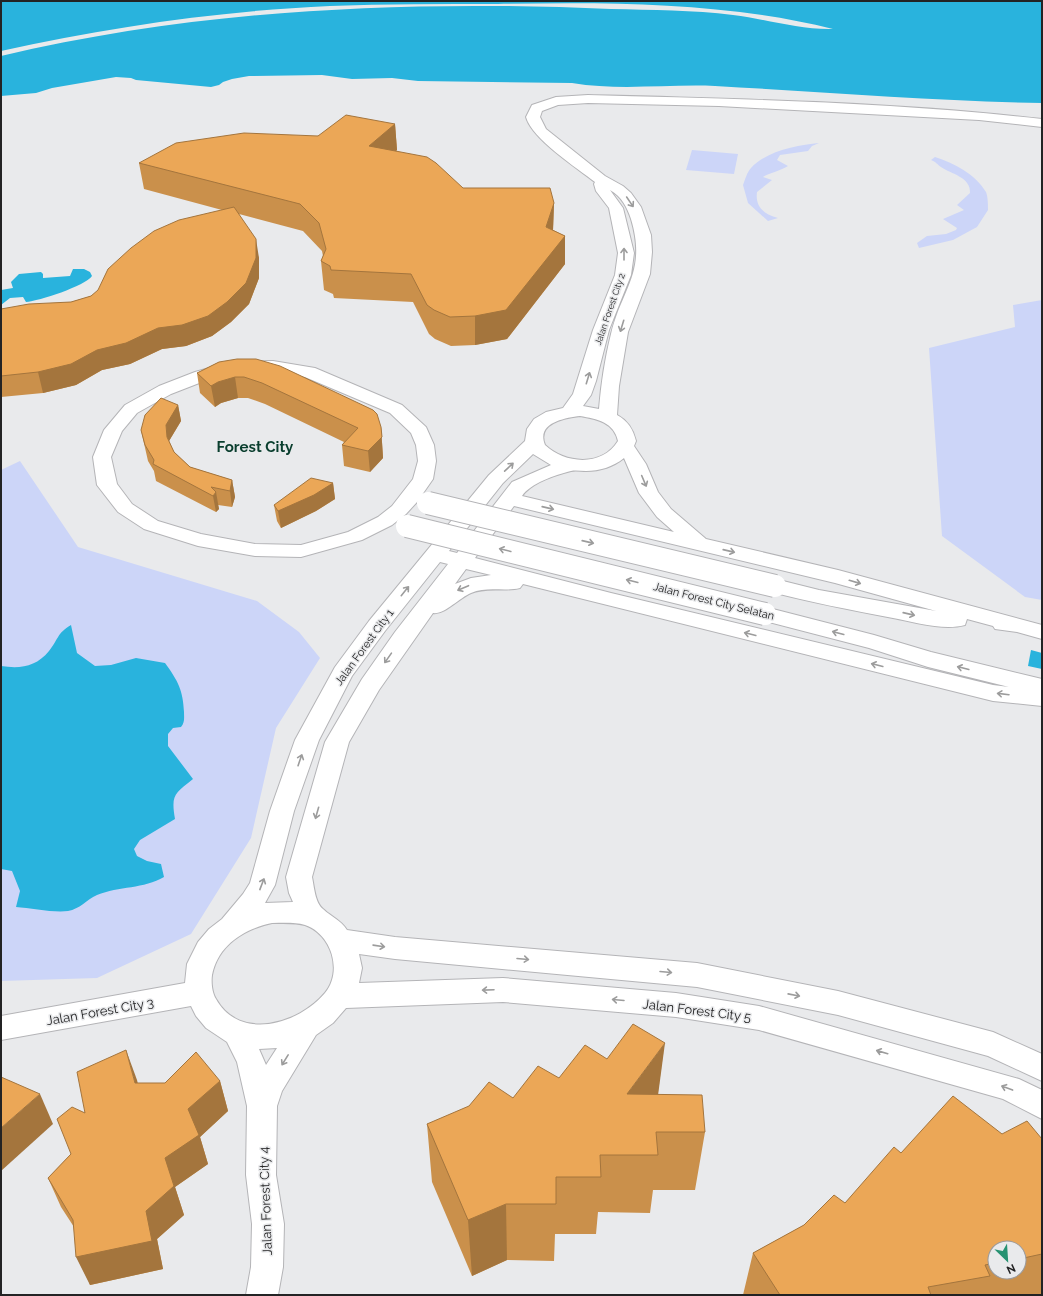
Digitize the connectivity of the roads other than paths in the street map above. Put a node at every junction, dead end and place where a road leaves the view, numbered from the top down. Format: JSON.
{"nodes":[{"id":1,"x":1042,"y":123,"type":"edge"},
{"id":2,"x":600,"y":179,"type":"junction"},
{"id":3,"x":570,"y":412,"type":"junction"},
{"id":4,"x":608,"y":417,"type":"junction"},
{"id":5,"x":534,"y":443,"type":"junction"},
{"id":6,"x":625,"y":447,"type":"junction"},
{"id":7,"x":571,"y":465,"type":"junction"},
{"id":8,"x":510,"y":499,"type":"junction"},
{"id":9,"x":419,"y":501,"type":"junction"},
{"id":10,"x":384,"y":520,"type":"junction"},
{"id":11,"x":701,"y":544,"type":"junction"},
{"id":12,"x":436,"y":554,"type":"junction"},
{"id":13,"x":462,"y":560,"type":"junction"},
{"id":14,"x":611,"y":600,"type":"junction"},
{"id":15,"x":886,"y":609,"type":"junction"},
{"id":16,"x":1017,"y":625,"type":"junction"},
{"id":17,"x":1042,"y":632,"type":"edge"},
{"id":18,"x":403,"y":637,"type":"junction"},
{"id":19,"x":874,"y":642,"type":"junction"},
{"id":20,"x":1042,"y":687,"type":"edge"},
{"id":21,"x":1042,"y":698,"type":"edge"},
{"id":22,"x":312,"y":917,"type":"junction"},
{"id":23,"x":231,"y":927,"type":"junction"},
{"id":24,"x":341,"y":940,"type":"junction"},
{"id":25,"x":198,"y":993,"type":"junction"},
{"id":26,"x":340,"y":996,"type":"junction"},
{"id":27,"x":305,"y":1027,"type":"junction"},
{"id":28,"x":1,"y":1028,"type":"edge"},
{"id":29,"x":236,"y":1033,"type":"junction"},
{"id":30,"x":1042,"y":1068,"type":"edge"},
{"id":31,"x":1042,"y":1105,"type":"edge"},
{"id":32,"x":262,"y":1106,"type":"junction"},
{"id":33,"x":262,"y":1295,"type":"edge"}],
"edges":[{"from":1,"to":2,"type":"street"},
{"from":3,"to":2,"type":"street","name":"Jalan Forest City 2","one_way":true},
{"from":2,"to":4,"type":"street","name":"Jalan Forest City 2","one_way":true},
{"from":3,"to":4,"type":"street"},
{"from":3,"to":5,"type":"street"},
{"from":4,"to":6,"type":"street"},
{"from":5,"to":7,"type":"street"},
{"from":12,"to":5,"type":"street","name":"Jalan Forest City 1","one_way":true},
{"from":6,"to":7,"type":"street"},
{"from":6,"to":11,"type":"street","one_way":true},
{"from":7,"to":8,"type":"street"},
{"from":8,"to":11,"type":"street","one_way":true},
{"from":8,"to":13,"type":"street"},
{"from":9,"to":10,"type":"street"},
{"from":9,"to":10,"type":"street"},
{"from":9,"to":15,"type":"street","one_way":true,"bridge":true},
{"from":19,"to":10,"type":"street","name":"Jalan Forest City Selatan","one_way":true,"bridge":true},
{"from":11,"to":16,"type":"street","one_way":true},
{"from":12,"to":13,"type":"street"},
{"from":23,"to":12,"type":"street","name":"Jalan Forest City 1","one_way":true},
{"from":13,"to":14,"type":"street"},
{"from":13,"to":18,"type":"street"},
{"from":14,"to":18,"type":"street","one_way":true},
{"from":21,"to":14,"type":"street","one_way":true},
{"from":15,"to":16,"type":"street","one_way":true},
{"from":15,"to":19,"type":"street"},
{"from":16,"to":17,"type":"street"},
{"from":18,"to":22,"type":"street","one_way":true},
{"from":20,"to":19,"type":"street","name":"Jalan Forest City Selatan","one_way":true},
{"from":22,"to":23,"type":"street"},
{"from":22,"to":24,"type":"street"},
{"from":23,"to":25,"type":"street"},
{"from":24,"to":26,"type":"street"},
{"from":24,"to":30,"type":"street","one_way":true},
{"from":25,"to":28,"type":"street","name":"Jalan Forest City 3"},
{"from":25,"to":29,"type":"street"},
{"from":26,"to":27,"type":"street"},
{"from":31,"to":26,"type":"street","name":"Jalan Forest City 5","one_way":true},
{"from":27,"to":29,"type":"street"},
{"from":27,"to":32,"type":"street","name":"Jalan Forest City 4","one_way":true},
{"from":29,"to":32,"type":"street","name":"Jalan Forest City 4"},
{"from":32,"to":33,"type":"street","name":"Jalan Forest City 4"}]}
